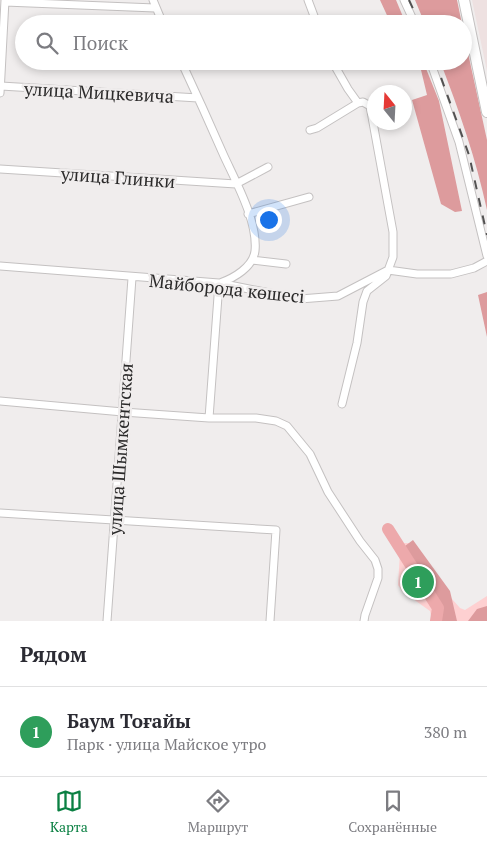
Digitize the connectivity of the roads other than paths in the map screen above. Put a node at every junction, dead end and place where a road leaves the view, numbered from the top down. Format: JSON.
{"nodes":[{"id":1,"x":153,"y":0,"type":"edge"},
{"id":2,"x":308,"y":0,"type":"edge"},
{"id":3,"x":404,"y":0,"type":"edge"},
{"id":4,"x":464,"y":0,"type":"edge"},
{"id":5,"x":5,"y":1,"type":"edge"},
{"id":6,"x":155,"y":8,"type":"junction"},
{"id":7,"x":158,"y":15,"type":"edge"},
{"id":8,"x":314,"y":15,"type":"edge"},
{"id":9,"x":411,"y":15,"type":"edge"},
{"id":10,"x":467,"y":15,"type":"edge"},
{"id":11,"x":472,"y":39,"type":"edge"},
{"id":12,"x":185,"y":70,"type":"edge"},
{"id":13,"x":337,"y":70,"type":"edge"},
{"id":14,"x":433,"y":70,"type":"edge"},
{"id":15,"x":0,"y":86,"type":"edge"},
{"id":16,"x":0,"y":93,"type":"edge"},
{"id":17,"x":198,"y":98,"type":"junction"},
{"id":18,"x":358,"y":103,"type":"junction"},
{"id":19,"x":487,"y":112,"type":"edge"},
{"id":20,"x":310,"y":130,"type":"dead end"},
{"id":21,"x":268,"y":167,"type":"dead end"},
{"id":22,"x":0,"y":169,"type":"edge"},
{"id":23,"x":236,"y":184,"type":"junction"},
{"id":24,"x":309,"y":197,"type":"dead end"},
{"id":25,"x":248,"y":214,"type":"junction"},
{"id":26,"x":487,"y":256,"type":"edge"},
{"id":27,"x":252,"y":260,"type":"junction"},
{"id":28,"x":487,"y":261,"type":"edge"},
{"id":29,"x":286,"y":264,"type":"dead end"},
{"id":30,"x":0,"y":266,"type":"edge"},
{"id":31,"x":388,"y":270,"type":"junction"},
{"id":32,"x":132,"y":278,"type":"junction"},
{"id":33,"x":219,"y":283,"type":"junction"},
{"id":34,"x":0,"y":401,"type":"edge"},
{"id":35,"x":342,"y":404,"type":"dead end"},
{"id":36,"x":123,"y":412,"type":"junction"},
{"id":37,"x":209,"y":418,"type":"junction"},
{"id":38,"x":0,"y":513,"type":"edge"},
{"id":39,"x":114,"y":519,"type":"junction"},
{"id":40,"x":107,"y":621,"type":"edge"},
{"id":41,"x":270,"y":621,"type":"edge"},
{"id":42,"x":364,"y":621,"type":"edge"}],
"edges":[{"from":1,"to":6,"type":"street"},
{"from":2,"to":8,"type":"street"},
{"from":3,"to":9,"type":"street"},
{"from":4,"to":10,"type":"main road"},
{"from":5,"to":6,"type":"street"},
{"from":5,"to":15,"type":"street"},
{"from":6,"to":7,"type":"street"},
{"from":11,"to":19,"type":"main road"},
{"from":12,"to":17,"type":"street"},
{"from":13,"to":18,"type":"street"},
{"from":14,"to":26,"type":"street"},
{"from":15,"to":16,"type":"street"},
{"from":15,"to":17,"type":"street","name":"улица Мицкевича"},
{"from":17,"to":23,"type":"street"},
{"from":18,"to":20,"type":"street"},
{"from":18,"to":31,"type":"street"},
{"from":21,"to":23,"type":"street"},
{"from":22,"to":23,"type":"street","name":"улица Глинки"},
{"from":23,"to":25,"type":"street"},
{"from":24,"to":25,"type":"street"},
{"from":25,"to":27,"type":"street"},
{"from":27,"to":29,"type":"street"},
{"from":27,"to":33,"type":"street"},
{"from":28,"to":31,"type":"street"},
{"from":30,"to":32,"type":"street","name":"Майборода көшесі"},
{"from":31,"to":33,"type":"street","name":"Майборода көшесі"},
{"from":31,"to":35,"type":"street"},
{"from":32,"to":33,"type":"street","name":"Майборода көшесі"},
{"from":32,"to":36,"type":"street","name":"улица Шымкентская"},
{"from":33,"to":37,"type":"street"},
{"from":34,"to":36,"type":"street"},
{"from":36,"to":37,"type":"street"},
{"from":36,"to":39,"type":"street","name":"улица Шымкентская"},
{"from":37,"to":42,"type":"street"},
{"from":38,"to":39,"type":"street"},
{"from":39,"to":40,"type":"street","name":"улица Шымкентская"},
{"from":39,"to":41,"type":"street"}]}
